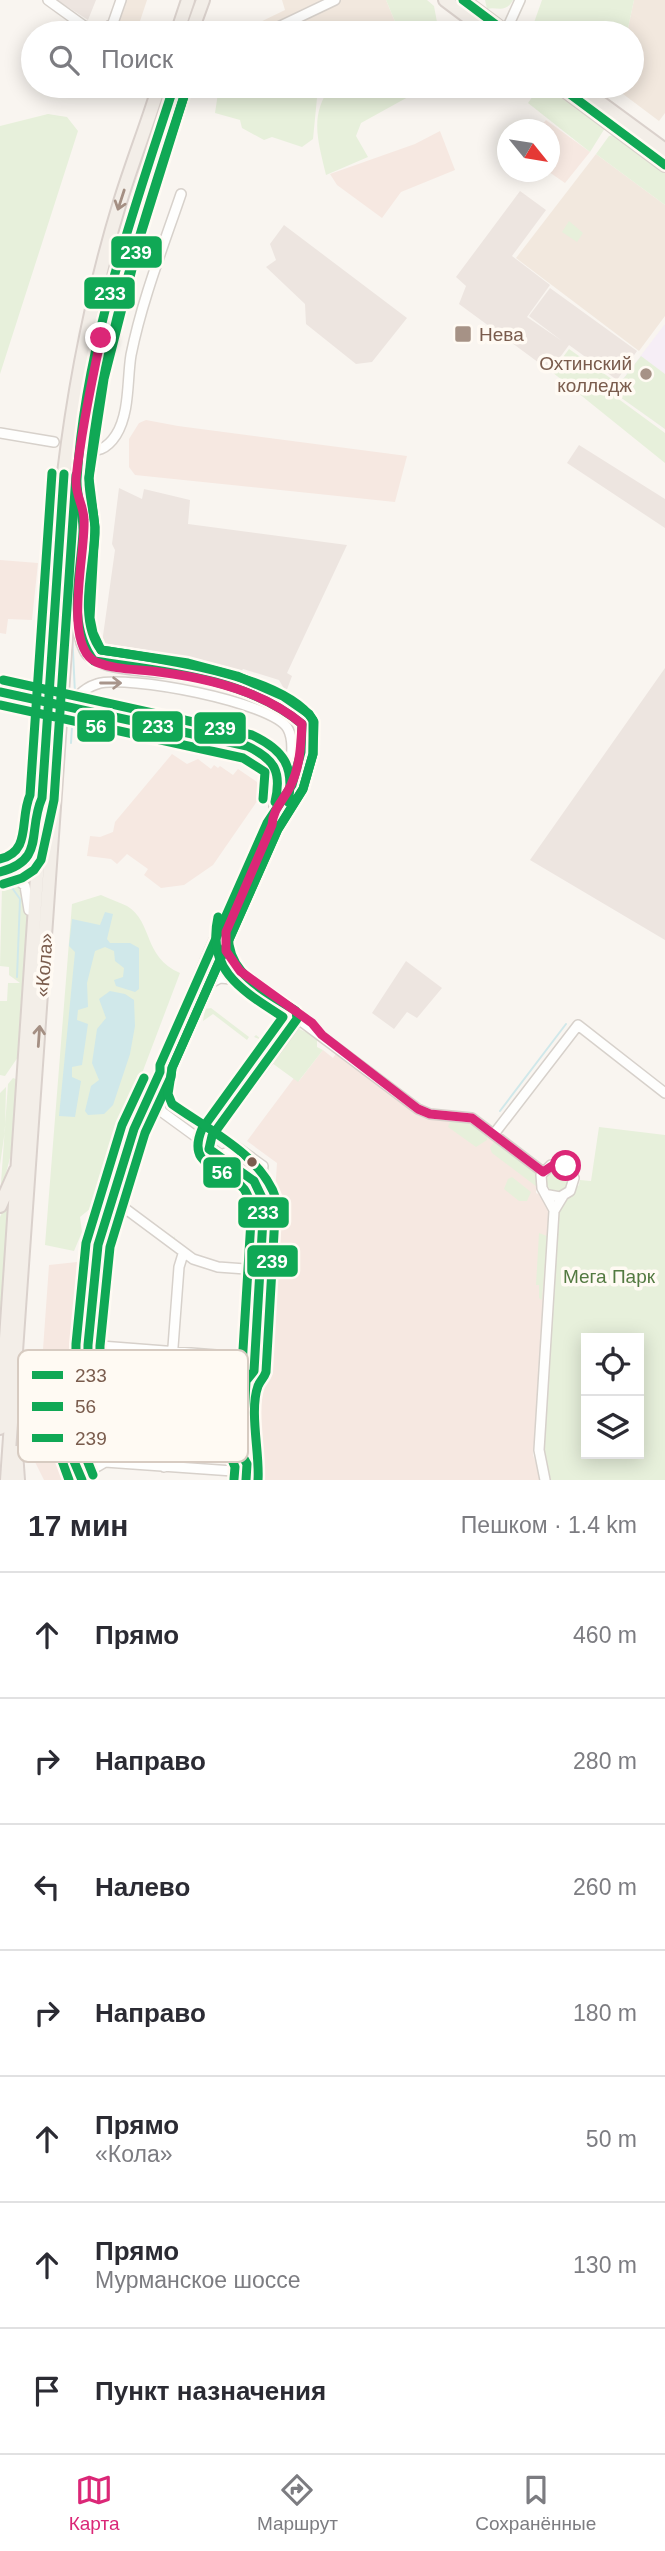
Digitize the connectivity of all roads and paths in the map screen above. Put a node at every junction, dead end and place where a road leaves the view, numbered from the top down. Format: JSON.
{"nodes":[{"id":1,"x":48,"y":0,"type":"edge"},
{"id":2,"x":121,"y":0,"type":"edge"},
{"id":3,"x":188,"y":0,"type":"edge"},
{"id":4,"x":203,"y":0,"type":"edge"},
{"id":5,"x":335,"y":0,"type":"edge"},
{"id":6,"x":445,"y":0,"type":"edge"},
{"id":7,"x":463,"y":0,"type":"edge"},
{"id":8,"x":520,"y":0,"type":"edge"},
{"id":9,"x":77,"y":21,"type":"edge"},
{"id":10,"x":114,"y":21,"type":"edge"},
{"id":11,"x":181,"y":21,"type":"edge"},
{"id":12,"x":195,"y":21,"type":"edge"},
{"id":13,"x":292,"y":21,"type":"edge"},
{"id":14,"x":473,"y":21,"type":"edge"},
{"id":15,"x":490,"y":21,"type":"edge"},
{"id":16,"x":511,"y":21,"type":"edge"},
{"id":17,"x":155,"y":98,"type":"edge"},
{"id":18,"x":170,"y":98,"type":"edge"},
{"id":19,"x":575,"y":98,"type":"edge"},
{"id":20,"x":594,"y":98,"type":"edge"},
{"id":21,"x":665,"y":150,"type":"edge"},
{"id":22,"x":665,"y":165,"type":"edge"},
{"id":23,"x":181,"y":194,"type":"dead end"},
{"id":24,"x":0,"y":433,"type":"edge"},
{"id":25,"x":67,"y":445,"type":"junction"},
{"id":26,"x":80,"y":450,"type":"junction"},
{"id":27,"x":76,"y":492,"type":"junction"},
{"id":28,"x":0,"y":692,"type":"edge"},
{"id":29,"x":60,"y":721,"type":"junction"},
{"id":30,"x":42,"y":798,"type":"junction"},
{"id":31,"x":272,"y":815,"type":"junction"},
{"id":32,"x":0,"y":872,"type":"edge"},
{"id":33,"x":226,"y":932,"type":"junction"},
{"id":34,"x":33,"y":936,"type":"junction"},
{"id":35,"x":213,"y":952,"type":"junction"},
{"id":36,"x":242,"y":975,"type":"junction"},
{"id":37,"x":201,"y":988,"type":"junction"},
{"id":38,"x":296,"y":1015,"type":"junction"},
{"id":39,"x":308,"y":1028,"type":"junction"},
{"id":40,"x":291,"y":1029,"type":"junction"},
{"id":41,"x":322,"y":1035,"type":"junction"},
{"id":42,"x":160,"y":1072,"type":"junction"},
{"id":43,"x":665,"y":1093,"type":"edge"},
{"id":44,"x":494,"y":1134,"type":"junction"},
{"id":45,"x":209,"y":1149,"type":"junction"},
{"id":46,"x":222,"y":1156,"type":"junction"},
{"id":47,"x":19,"y":1164,"type":"junction"},
{"id":48,"x":543,"y":1172,"type":"junction"},
{"id":49,"x":260,"y":1189,"type":"junction"},
{"id":50,"x":549,"y":1195,"type":"junction"},
{"id":51,"x":563,"y":1196,"type":"junction"},
{"id":52,"x":111,"y":1198,"type":"junction"},
{"id":53,"x":0,"y":1206,"type":"edge"},
{"id":54,"x":555,"y":1210,"type":"junction"},
{"id":55,"x":183,"y":1254,"type":"junction"},
{"id":56,"x":259,"y":1270,"type":"junction"},
{"id":57,"x":88,"y":1345,"type":"junction"},
{"id":58,"x":88,"y":1350,"type":"edge"},
{"id":59,"x":148,"y":1350,"type":"edge"},
{"id":60,"x":172,"y":1350,"type":"edge"},
{"id":61,"x":248,"y":1358,"type":"edge"},
{"id":62,"x":254,"y":1358,"type":"junction"},
{"id":63,"x":15,"y":1370,"type":"junction"},
{"id":64,"x":248,"y":1385,"type":"edge"},
{"id":65,"x":0,"y":1428,"type":"edge"},
{"id":66,"x":74,"y":1462,"type":"edge"},
{"id":67,"x":96,"y":1462,"type":"edge"},
{"id":68,"x":105,"y":1462,"type":"joint"},
{"id":69,"x":164,"y":1462,"type":"edge"},
{"id":70,"x":164,"y":1467,"type":"junction"},
{"id":71,"x":76,"y":1468,"type":"junction"},
{"id":72,"x":92,"y":1470,"type":"junction"},
{"id":73,"x":247,"y":1476,"type":"edge"},
{"id":74,"x":8,"y":1480,"type":"edge"},
{"id":75,"x":18,"y":1480,"type":"edge"},
{"id":76,"x":82,"y":1480,"type":"edge"},
{"id":77,"x":545,"y":1480,"type":"edge"}],
"edges":[{"from":1,"to":9,"type":"street"},
{"from":2,"to":10,"type":"street"},
{"from":3,"to":11,"type":"main road"},
{"from":4,"to":12,"type":"main road"},
{"from":5,"to":13,"type":"street"},
{"from":6,"to":14,"type":"main road"},
{"from":7,"to":15,"type":"main road"},
{"from":8,"to":16,"type":"street"},
{"from":17,"to":25,"type":"main road","name":"«Кола»","one_way":true},
{"from":18,"to":26,"type":"main road","name":"«Кола»"},
{"from":19,"to":22,"type":"main road"},
{"from":20,"to":21,"type":"main road"},
{"from":23,"to":26,"type":"street"},
{"from":24,"to":25,"type":"street"},
{"from":25,"to":30,"type":"main road","name":"«Кола»"},
{"from":26,"to":27,"type":"main road","name":"«Кола»"},
{"from":27,"to":29,"type":"main road","name":"«Кола»"},
{"from":27,"to":31,"type":"street"},
{"from":28,"to":31,"type":"street","bridge":true},
{"from":29,"to":31,"type":"street","one_way":true},
{"from":63,"to":29,"type":"main road","name":"«Кола»","one_way":true},
{"from":30,"to":32,"type":"street"},
{"from":30,"to":34,"type":"main road","name":"«Кола»"},
{"from":31,"to":33,"type":"street"},
{"from":31,"to":35,"type":"street"},
{"from":32,"to":34,"type":"street"},
{"from":33,"to":35,"type":"street"},
{"from":33,"to":36,"type":"street"},
{"from":34,"to":47,"type":"main road","name":"«Кола»"},
{"from":35,"to":36,"type":"street"},
{"from":35,"to":37,"type":"street"},
{"from":35,"to":42,"type":"street"},
{"from":36,"to":37,"type":"street"},
{"from":36,"to":38,"type":"street"},
{"from":37,"to":42,"type":"street"},
{"from":38,"to":39,"type":"street"},
{"from":38,"to":40,"type":"street"},
{"from":38,"to":41,"type":"street"},
{"from":39,"to":40,"type":"street"},
{"from":39,"to":41,"type":"street"},
{"from":40,"to":45,"type":"street"},
{"from":41,"to":44,"type":"street"},
{"from":42,"to":45,"type":"street"},
{"from":42,"to":52,"type":"street"},
{"from":43,"to":44,"type":"street"},
{"from":44,"to":48,"type":"street"},
{"from":45,"to":46,"type":"street"},
{"from":46,"to":49,"type":"street"},
{"from":46,"to":49,"type":"street"},
{"from":47,"to":53,"type":"main road"},
{"from":47,"to":65,"type":"main road","name":"«Кола»"},
{"from":48,"to":50,"type":"street"},
{"from":48,"to":51,"type":"street"},
{"from":49,"to":56,"type":"street"},
{"from":50,"to":51,"type":"street"},
{"from":50,"to":54,"type":"street"},
{"from":51,"to":54,"type":"street"},
{"from":52,"to":55,"type":"street"},
{"from":52,"to":57,"type":"street"},
{"from":54,"to":77,"type":"street"},
{"from":55,"to":56,"type":"street"},
{"from":55,"to":60,"type":"street"},
{"from":56,"to":62,"type":"street"},
{"from":57,"to":58,"type":"street"},
{"from":57,"to":59,"type":"street"},
{"from":61,"to":62,"type":"street"},
{"from":62,"to":64,"type":"street"},
{"from":63,"to":74,"type":"main road","name":"«Кола»"},
{"from":63,"to":75,"type":"main road"},
{"from":66,"to":71,"type":"street"},
{"from":67,"to":72,"type":"street"},
{"from":68,"to":70,"type":"street"},
{"from":68,"to":72,"type":"street"},
{"from":69,"to":70,"type":"street"},
{"from":70,"to":73,"type":"street"},
{"from":71,"to":72,"type":"street"},
{"from":71,"to":76,"type":"street"},
{"from":72,"to":76,"type":"street"}]}
